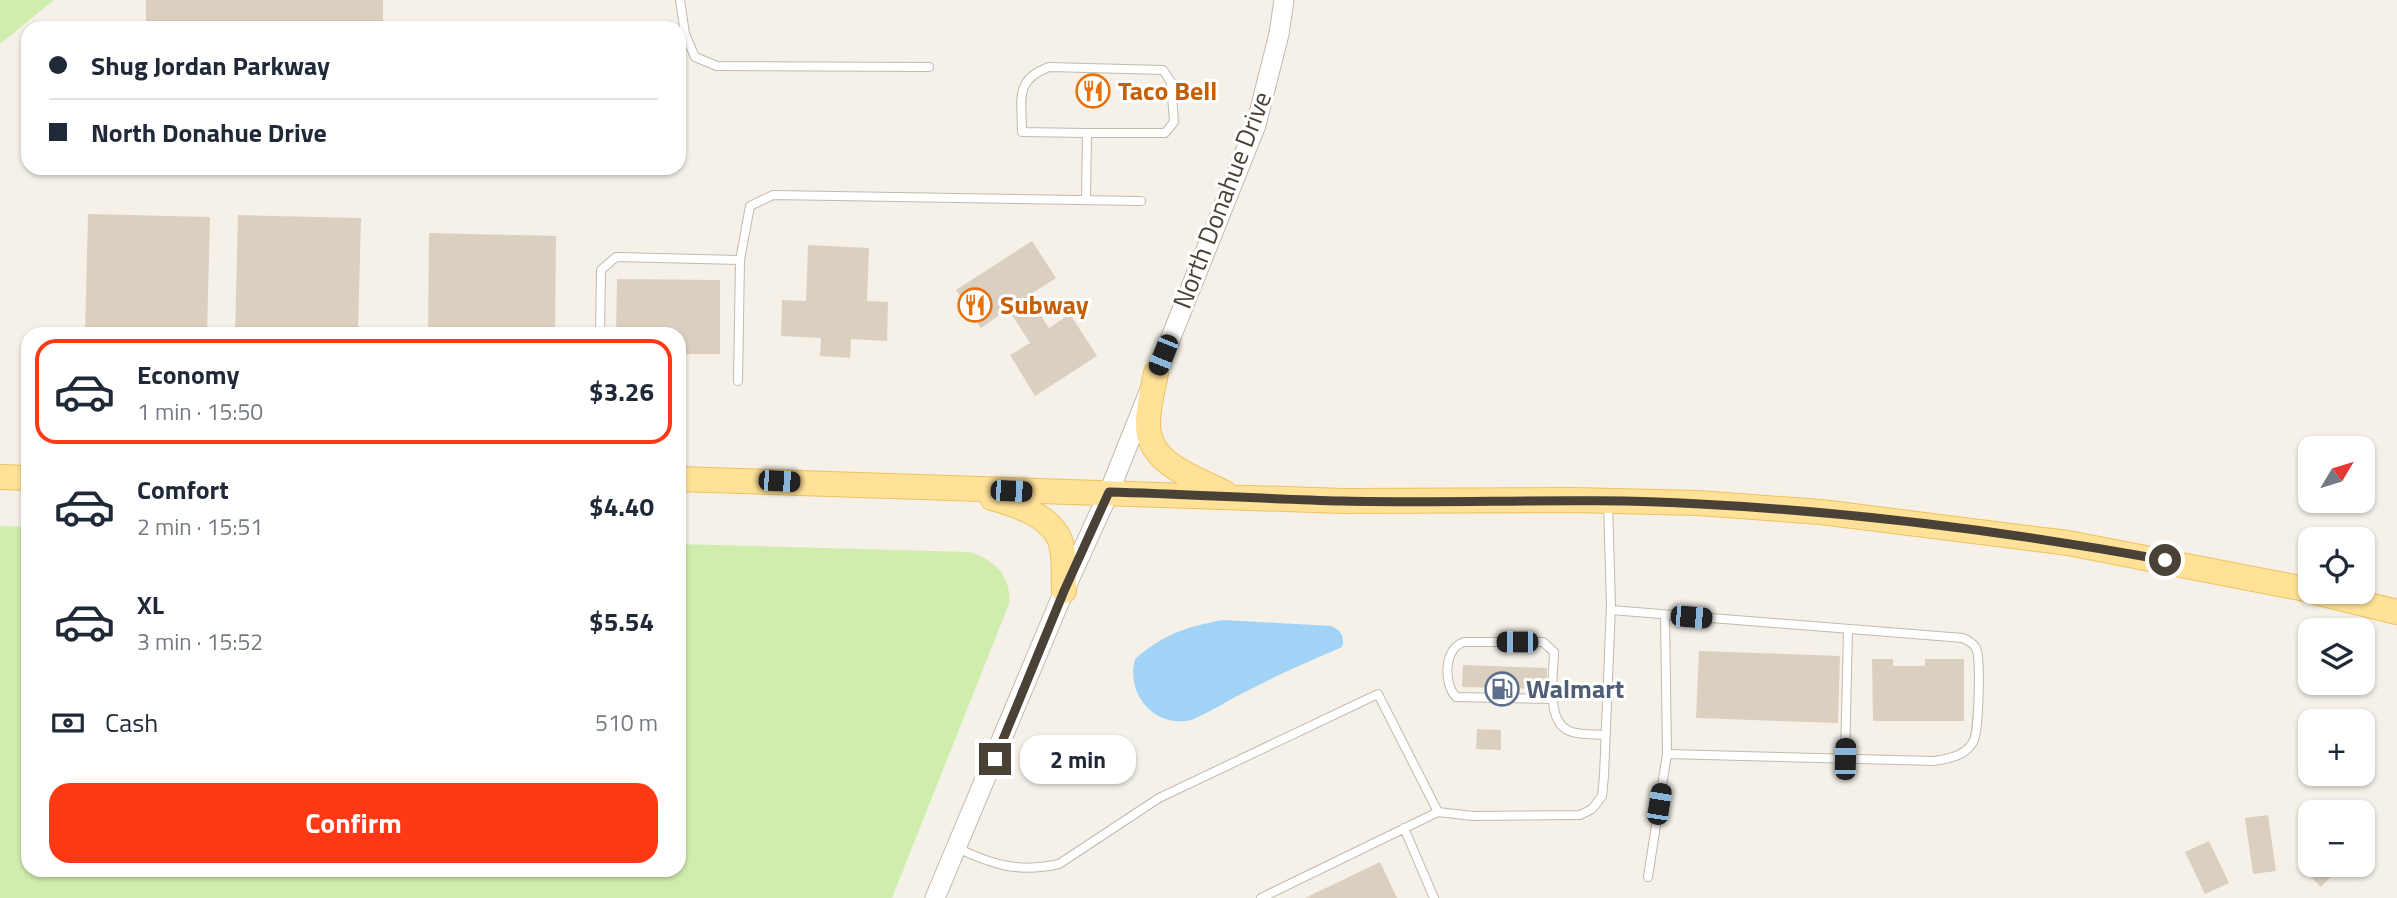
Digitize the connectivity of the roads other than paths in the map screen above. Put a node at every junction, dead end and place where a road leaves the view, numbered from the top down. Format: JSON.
{"nodes":[{"id":1,"x":680,"y":0,"type":"edge"},
{"id":2,"x":1284,"y":0,"type":"edge"},
{"id":3,"x":683,"y":21,"type":"edge"},
{"id":4,"x":686,"y":36,"type":"edge"},
{"id":5,"x":929,"y":66,"type":"dead end"},
{"id":6,"x":1087,"y":133,"type":"junction"},
{"id":7,"x":1086,"y":200,"type":"junction"},
{"id":8,"x":1141,"y":201,"type":"dead end"},
{"id":9,"x":740,"y":260,"type":"junction"},
{"id":10,"x":600,"y":327,"type":"edge"},
{"id":11,"x":1156,"y":373,"type":"junction"},
{"id":12,"x":738,"y":382,"type":"dead end"},
{"id":13,"x":0,"y":477,"type":"edge"},
{"id":14,"x":21,"y":478,"type":"edge"},
{"id":15,"x":686,"y":479,"type":"edge"},
{"id":16,"x":965,"y":489,"type":"junction"},
{"id":17,"x":1109,"y":492,"type":"junction"},
{"id":18,"x":1232,"y":496,"type":"junction"},
{"id":19,"x":1608,"y":501,"type":"junction"},
{"id":20,"x":2298,"y":588,"type":"edge"},
{"id":21,"x":1064,"y":591,"type":"junction"},
{"id":22,"x":2364,"y":604,"type":"edge"},
{"id":23,"x":1611,"y":610,"type":"junction"},
{"id":24,"x":2397,"y":612,"type":"edge"},
{"id":25,"x":1665,"y":615,"type":"junction"},
{"id":26,"x":1848,"y":629,"type":"junction"},
{"id":27,"x":1554,"y":699,"type":"junction"},
{"id":28,"x":1605,"y":735,"type":"junction"},
{"id":29,"x":1667,"y":754,"type":"junction"},
{"id":30,"x":1845,"y":759,"type":"junction"},
{"id":31,"x":1438,"y":812,"type":"junction"},
{"id":32,"x":1404,"y":828,"type":"junction"},
{"id":33,"x":957,"y":848,"type":"junction"},
{"id":34,"x":1648,"y":877,"type":"dead end"},
{"id":35,"x":935,"y":898,"type":"edge"},
{"id":36,"x":1261,"y":898,"type":"edge"},
{"id":37,"x":1434,"y":898,"type":"edge"}],
"edges":[{"from":1,"to":3,"type":"lane"},
{"from":2,"to":11,"type":"street","name":"North Donahue Drive"},
{"from":4,"to":5,"type":"lane"},
{"from":6,"to":6,"type":"lane"},
{"from":6,"to":7,"type":"lane"},
{"from":7,"to":8,"type":"lane"},
{"from":7,"to":9,"type":"lane"},
{"from":9,"to":10,"type":"lane"},
{"from":9,"to":12,"type":"lane"},
{"from":11,"to":17,"type":"street","name":"North Donahue Drive"},
{"from":11,"to":18,"type":"main road"},
{"from":13,"to":14,"type":"main road"},
{"from":15,"to":16,"type":"main road"},
{"from":16,"to":17,"type":"main road"},
{"from":16,"to":21,"type":"main road"},
{"from":17,"to":18,"type":"main road"},
{"from":17,"to":21,"type":"street","name":"North Donahue Drive"},
{"from":18,"to":19,"type":"main road"},
{"from":19,"to":20,"type":"main road"},
{"from":19,"to":23,"type":"lane"},
{"from":21,"to":33,"type":"street","name":"North Donahue Drive"},
{"from":22,"to":24,"type":"main road"},
{"from":23,"to":25,"type":"lane"},
{"from":23,"to":28,"type":"lane"},
{"from":25,"to":26,"type":"lane"},
{"from":25,"to":29,"type":"lane"},
{"from":26,"to":30,"type":"lane"},
{"from":26,"to":30,"type":"lane"},
{"from":27,"to":27,"type":"lane"},
{"from":27,"to":28,"type":"lane"},
{"from":28,"to":31,"type":"lane"},
{"from":29,"to":30,"type":"lane"},
{"from":29,"to":34,"type":"lane"},
{"from":31,"to":32,"type":"lane"},
{"from":31,"to":33,"type":"lane"},
{"from":32,"to":36,"type":"lane"},
{"from":32,"to":37,"type":"lane"},
{"from":33,"to":35,"type":"street","name":"North Donahue Drive"}]}
